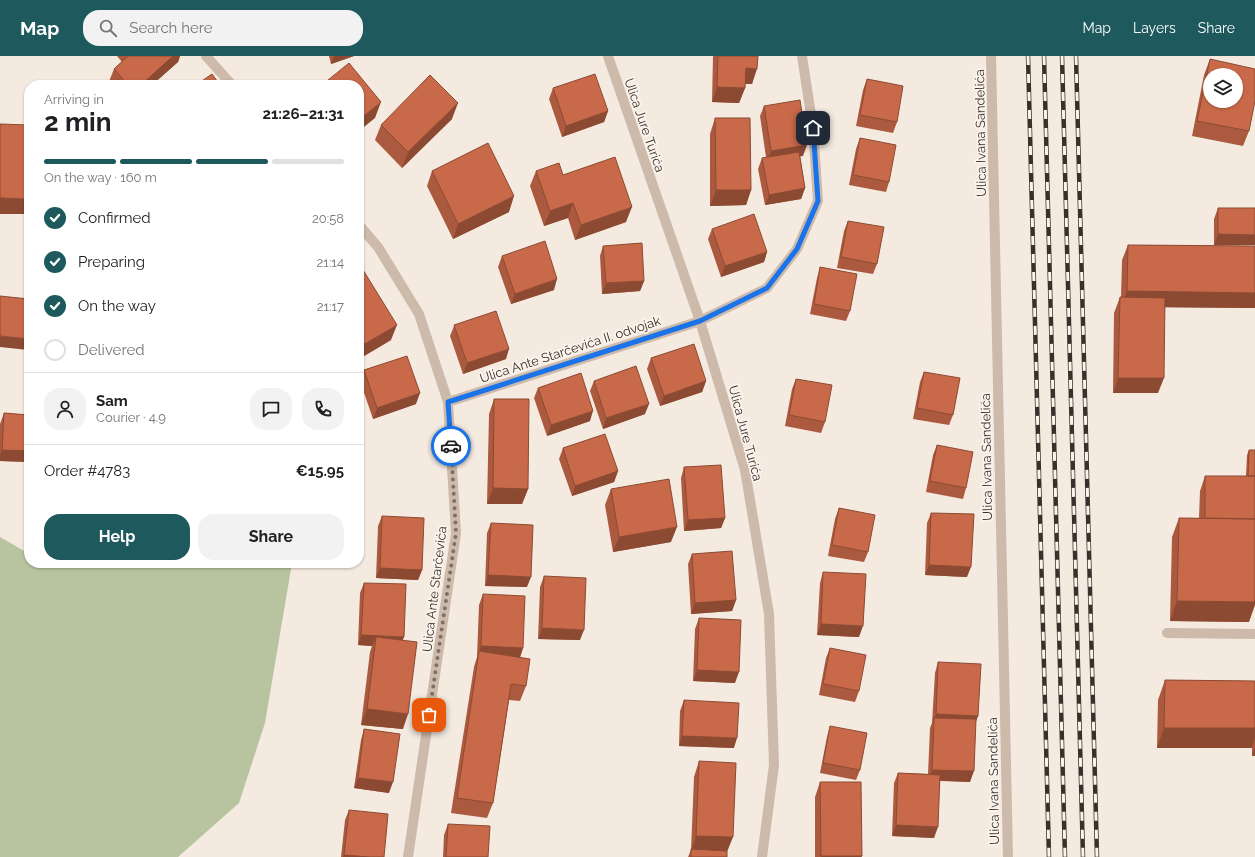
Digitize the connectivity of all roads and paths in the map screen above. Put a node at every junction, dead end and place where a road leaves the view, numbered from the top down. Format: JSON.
{"nodes":[{"id":1,"x":206,"y":56,"type":"edge"},
{"id":2,"x":608,"y":56,"type":"edge"},
{"id":3,"x":802,"y":56,"type":"edge"},
{"id":4,"x":991,"y":56,"type":"edge"},
{"id":5,"x":228,"y":80,"type":"edge"},
{"id":6,"x":364,"y":231,"type":"edge"},
{"id":7,"x":700,"y":321,"type":"junction"},
{"id":8,"x":448,"y":402,"type":"junction"},
{"id":9,"x":1167,"y":633,"type":"dead end"},
{"id":10,"x":1255,"y":634,"type":"edge"},
{"id":11,"x":408,"y":857,"type":"edge"},
{"id":12,"x":762,"y":857,"type":"edge"},
{"id":13,"x":1008,"y":857,"type":"edge"}],
"edges":[{"from":1,"to":5,"type":"street"},
{"from":2,"to":7,"type":"street","name":"Ulica Jure Turića"},
{"from":3,"to":7,"type":"street","name":"Ulica Ante Starčevića II. odvojak"},
{"from":4,"to":13,"type":"street","name":"Ulica Ivana Sandelića"},
{"from":6,"to":8,"type":"street","name":"Ulica Ante Starčevića"},
{"from":7,"to":8,"type":"street","name":"Ulica Ante Starčevića II. odvojak"},
{"from":7,"to":12,"type":"street","name":"Ulica Jure Turića"},
{"from":8,"to":11,"type":"street","name":"Ulica Ante Starčevića"},
{"from":9,"to":10,"type":"street"}]}
